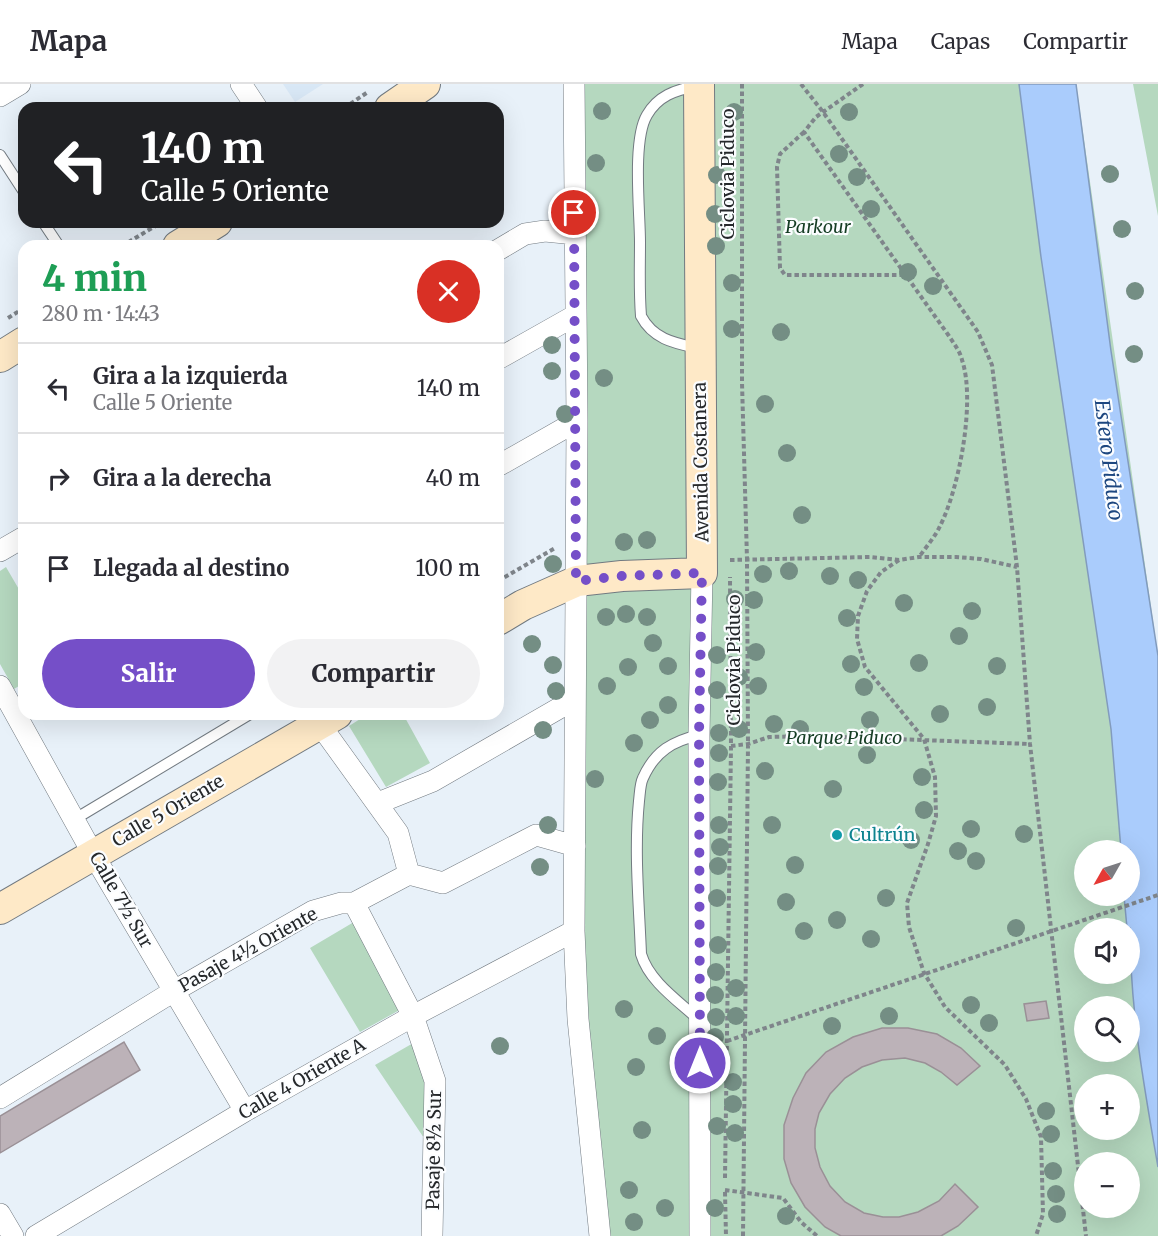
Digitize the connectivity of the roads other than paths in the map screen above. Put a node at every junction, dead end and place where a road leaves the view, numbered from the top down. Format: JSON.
{"nodes":[{"id":1,"x":20,"y":84,"type":"edge"},
{"id":2,"x":242,"y":84,"type":"edge"},
{"id":3,"x":425,"y":84,"type":"edge"},
{"id":4,"x":574,"y":84,"type":"edge"},
{"id":5,"x":699,"y":85,"type":"edge"},
{"id":6,"x":0,"y":96,"type":"edge"},
{"id":7,"x":381,"y":99,"type":"edge"},
{"id":8,"x":253,"y":102,"type":"edge"},
{"id":9,"x":0,"y":155,"type":"edge"},
{"id":10,"x":18,"y":183,"type":"edge"},
{"id":11,"x":207,"y":228,"type":"edge"},
{"id":12,"x":575,"y":234,"type":"junction"},
{"id":13,"x":188,"y":240,"type":"edge"},
{"id":14,"x":504,"y":246,"type":"edge"},
{"id":15,"x":576,"y":315,"type":"junction"},
{"id":16,"x":18,"y":346,"type":"edge"},
{"id":17,"x":700,"y":348,"type":"junction"},
{"id":18,"x":504,"y":356,"type":"edge"},
{"id":19,"x":0,"y":357,"type":"edge"},
{"id":20,"x":577,"y":421,"type":"junction"},
{"id":21,"x":504,"y":463,"type":"edge"},
{"id":22,"x":18,"y":540,"type":"edge"},
{"id":23,"x":0,"y":551,"type":"edge"},
{"id":24,"x":702,"y":573,"type":"junction"},
{"id":25,"x":576,"y":581,"type":"junction"},
{"id":26,"x":504,"y":617,"type":"edge"},
{"id":27,"x":0,"y":686,"type":"edge"},
{"id":28,"x":575,"y":699,"type":"junction"},
{"id":29,"x":12,"y":705,"type":"edge"},
{"id":30,"x":20,"y":720,"type":"edge"},
{"id":31,"x":240,"y":720,"type":"edge"},
{"id":32,"x":320,"y":720,"type":"edge"},
{"id":33,"x":324,"y":720,"type":"edge"},
{"id":34,"x":699,"y":735,"type":"junction"},
{"id":35,"x":378,"y":803,"type":"junction"},
{"id":36,"x":75,"y":819,"type":"junction"},
{"id":37,"x":575,"y":846,"type":"junction"},
{"id":38,"x":93,"y":854,"type":"junction"},
{"id":39,"x":409,"y":874,"type":"junction"},
{"id":40,"x":354,"y":903,"type":"junction"},
{"id":41,"x":0,"y":909,"type":"edge"},
{"id":42,"x":574,"y":931,"type":"junction"},
{"id":43,"x":174,"y":990,"type":"junction"},
{"id":44,"x":413,"y":1016,"type":"junction"},
{"id":45,"x":700,"y":1021,"type":"junction"},
{"id":46,"x":0,"y":1098,"type":"edge"},
{"id":47,"x":245,"y":1111,"type":"junction"},
{"id":48,"x":0,"y":1214,"type":"edge"},
{"id":49,"x":13,"y":1236,"type":"edge"},
{"id":50,"x":36,"y":1236,"type":"edge"},
{"id":51,"x":432,"y":1236,"type":"edge"},
{"id":52,"x":600,"y":1236,"type":"edge"},
{"id":53,"x":700,"y":1236,"type":"edge"}],
"edges":[{"from":1,"to":6,"type":"street"},
{"from":2,"to":8,"type":"street"},
{"from":3,"to":7,"type":"street"},
{"from":4,"to":12,"type":"street"},
{"from":5,"to":17,"type":"street","name":"Avenida Costanera"},
{"from":5,"to":17,"type":"lane"},
{"from":9,"to":10,"type":"lane"},
{"from":11,"to":13,"type":"street"},
{"from":12,"to":14,"type":"street"},
{"from":12,"to":15,"type":"street"},
{"from":15,"to":18,"type":"street"},
{"from":15,"to":20,"type":"street"},
{"from":16,"to":19,"type":"street"},
{"from":17,"to":24,"type":"street","name":"Avenida Costanera"},
{"from":20,"to":21,"type":"street"},
{"from":20,"to":25,"type":"street"},
{"from":22,"to":23,"type":"street"},
{"from":24,"to":25,"type":"street"},
{"from":24,"to":34,"type":"street","name":"Avenida Costanera"},
{"from":25,"to":26,"type":"street"},
{"from":25,"to":28,"type":"street"},
{"from":27,"to":29,"type":"street","name":"Calle 7½ Sur"},
{"from":28,"to":35,"type":"street"},
{"from":28,"to":37,"type":"street"},
{"from":30,"to":36,"type":"street","name":"Calle 7½ Sur"},
{"from":31,"to":36,"type":"lane"},
{"from":32,"to":38,"type":"street","name":"Calle 5 Oriente"},
{"from":33,"to":35,"type":"street"},
{"from":34,"to":45,"type":"street","name":"Avenida Costanera"},
{"from":34,"to":45,"type":"lane"},
{"from":35,"to":39,"type":"street"},
{"from":36,"to":38,"type":"street","name":"Calle 7½ Sur"},
{"from":37,"to":39,"type":"street"},
{"from":37,"to":42,"type":"street"},
{"from":38,"to":41,"type":"street","name":"Calle 5 Oriente"},
{"from":38,"to":43,"type":"street","name":"Calle 7½ Sur"},
{"from":39,"to":40,"type":"street","name":"Pasaje 4½ Oriente"},
{"from":40,"to":43,"type":"street","name":"Pasaje 4½ Oriente"},
{"from":40,"to":44,"type":"street","name":"Pasaje 8½ Sur"},
{"from":42,"to":44,"type":"street","name":"Calle 4 Oriente A"},
{"from":42,"to":52,"type":"street"},
{"from":43,"to":46,"type":"street","name":"Pasaje 4½ Oriente"},
{"from":43,"to":47,"type":"street","name":"Calle 7½ Sur"},
{"from":44,"to":47,"type":"street","name":"Calle 4 Oriente A"},
{"from":44,"to":51,"type":"street","name":"Pasaje 8½ Sur"},
{"from":45,"to":53,"type":"street","name":"Avenida Costanera"},
{"from":47,"to":50,"type":"street","name":"Calle 4 Oriente A"},
{"from":48,"to":49,"type":"street"}]}
